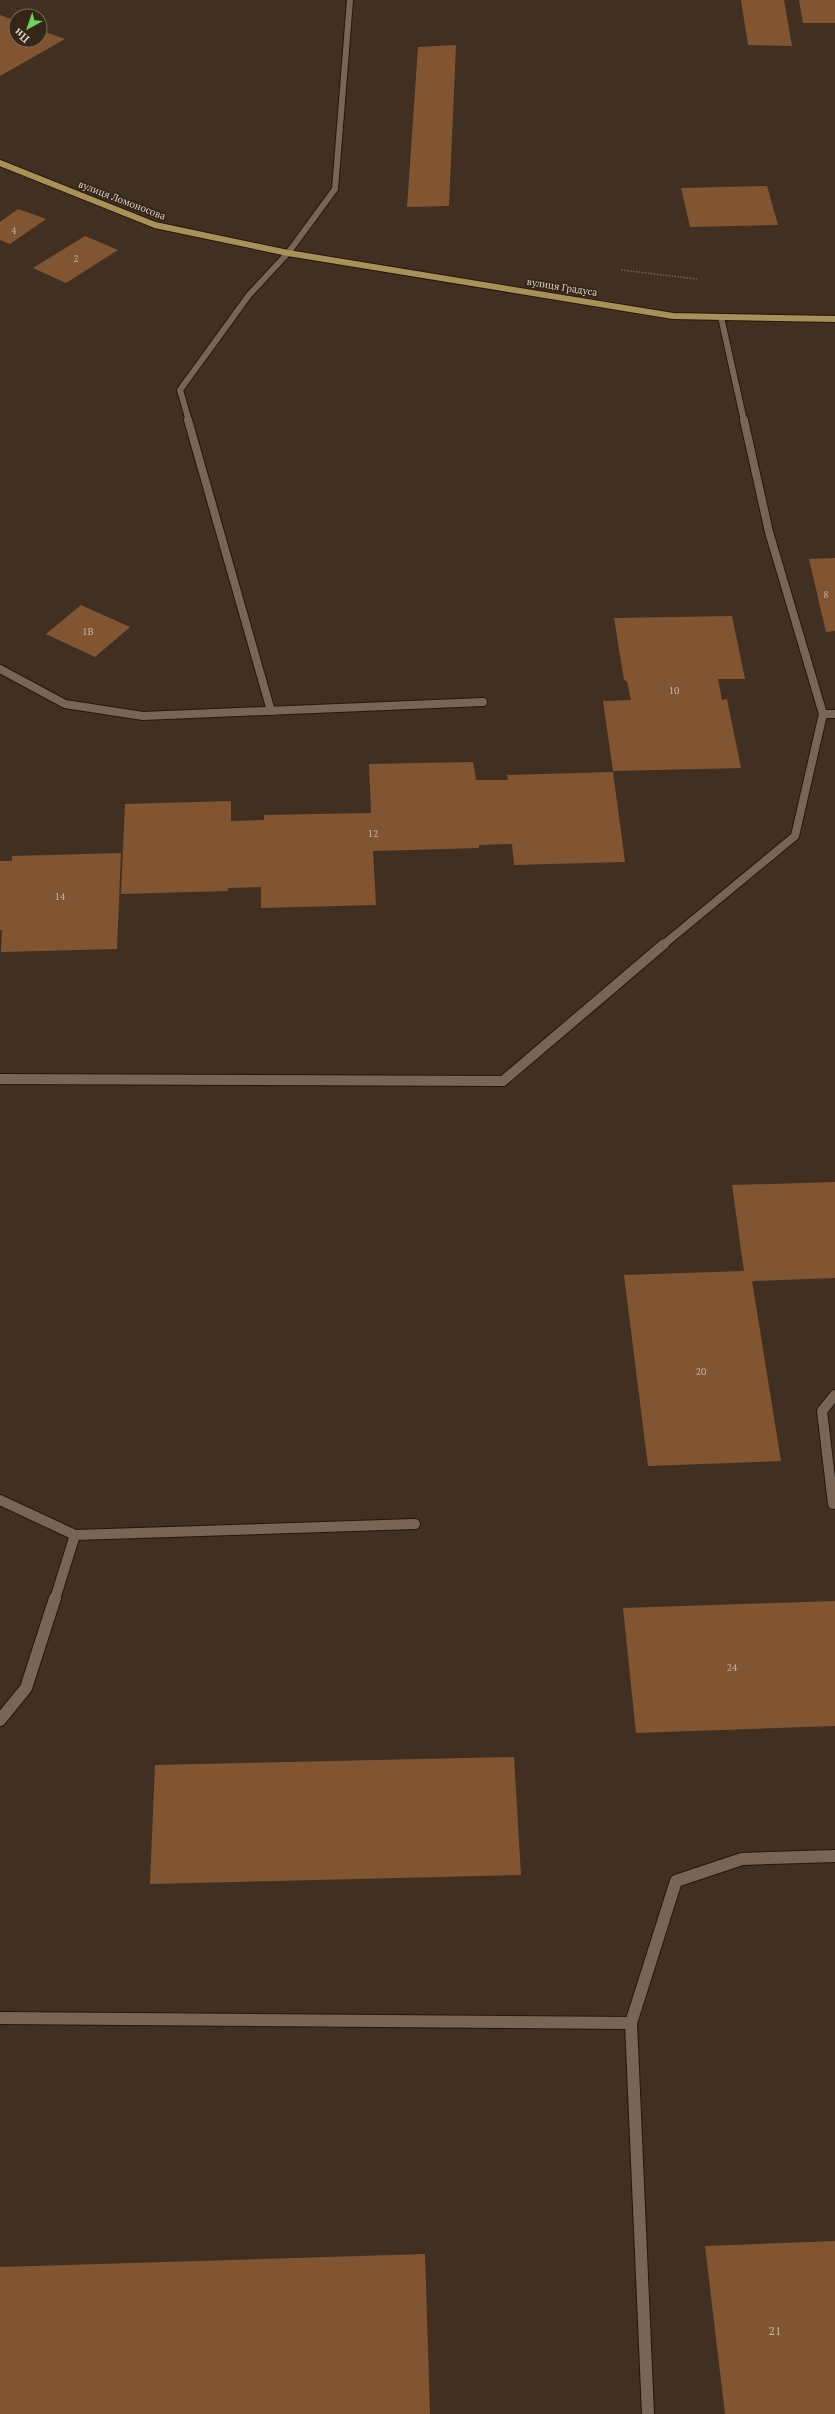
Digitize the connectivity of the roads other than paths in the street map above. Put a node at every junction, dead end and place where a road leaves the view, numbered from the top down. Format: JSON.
{"nodes":[{"id":1,"x":350,"y":0,"type":"edge"},
{"id":2,"x":0,"y":163,"type":"edge"},
{"id":3,"x":288,"y":253,"type":"junction"},
{"id":4,"x":720,"y":317,"type":"junction"},
{"id":5,"x":835,"y":319,"type":"edge"},
{"id":6,"x":0,"y":668,"type":"edge"},
{"id":7,"x":483,"y":702,"type":"dead end"},
{"id":8,"x":271,"y":711,"type":"junction"},
{"id":9,"x":823,"y":714,"type":"junction"},
{"id":10,"x":835,"y":714,"type":"edge"},
{"id":11,"x":0,"y":1079,"type":"edge"},
{"id":12,"x":835,"y":1395,"type":"edge"},
{"id":13,"x":0,"y":1500,"type":"edge"},
{"id":14,"x":833,"y":1504,"type":"dead end"},
{"id":15,"x":415,"y":1524,"type":"dead end"},
{"id":16,"x":75,"y":1536,"type":"junction"},
{"id":17,"x":0,"y":1720,"type":"edge"},
{"id":18,"x":835,"y":1856,"type":"edge"},
{"id":19,"x":0,"y":2018,"type":"edge"},
{"id":20,"x":631,"y":2023,"type":"junction"},
{"id":21,"x":648,"y":2414,"type":"edge"}],
"edges":[{"from":1,"to":3,"type":"lane"},
{"from":2,"to":3,"type":"main road","name":"вулиця Ломоносова"},
{"from":3,"to":4,"type":"main road","name":"вулиця Градуса"},
{"from":3,"to":8,"type":"lane"},
{"from":4,"to":5,"type":"main road","name":"вулиця Градуса"},
{"from":4,"to":9,"type":"lane"},
{"from":6,"to":8,"type":"lane"},
{"from":7,"to":8,"type":"lane"},
{"from":9,"to":10,"type":"lane"},
{"from":9,"to":11,"type":"lane"},
{"from":12,"to":14,"type":"lane"},
{"from":13,"to":16,"type":"lane"},
{"from":15,"to":16,"type":"lane"},
{"from":16,"to":17,"type":"lane"},
{"from":18,"to":20,"type":"lane"},
{"from":19,"to":20,"type":"lane"},
{"from":20,"to":21,"type":"lane"}]}
